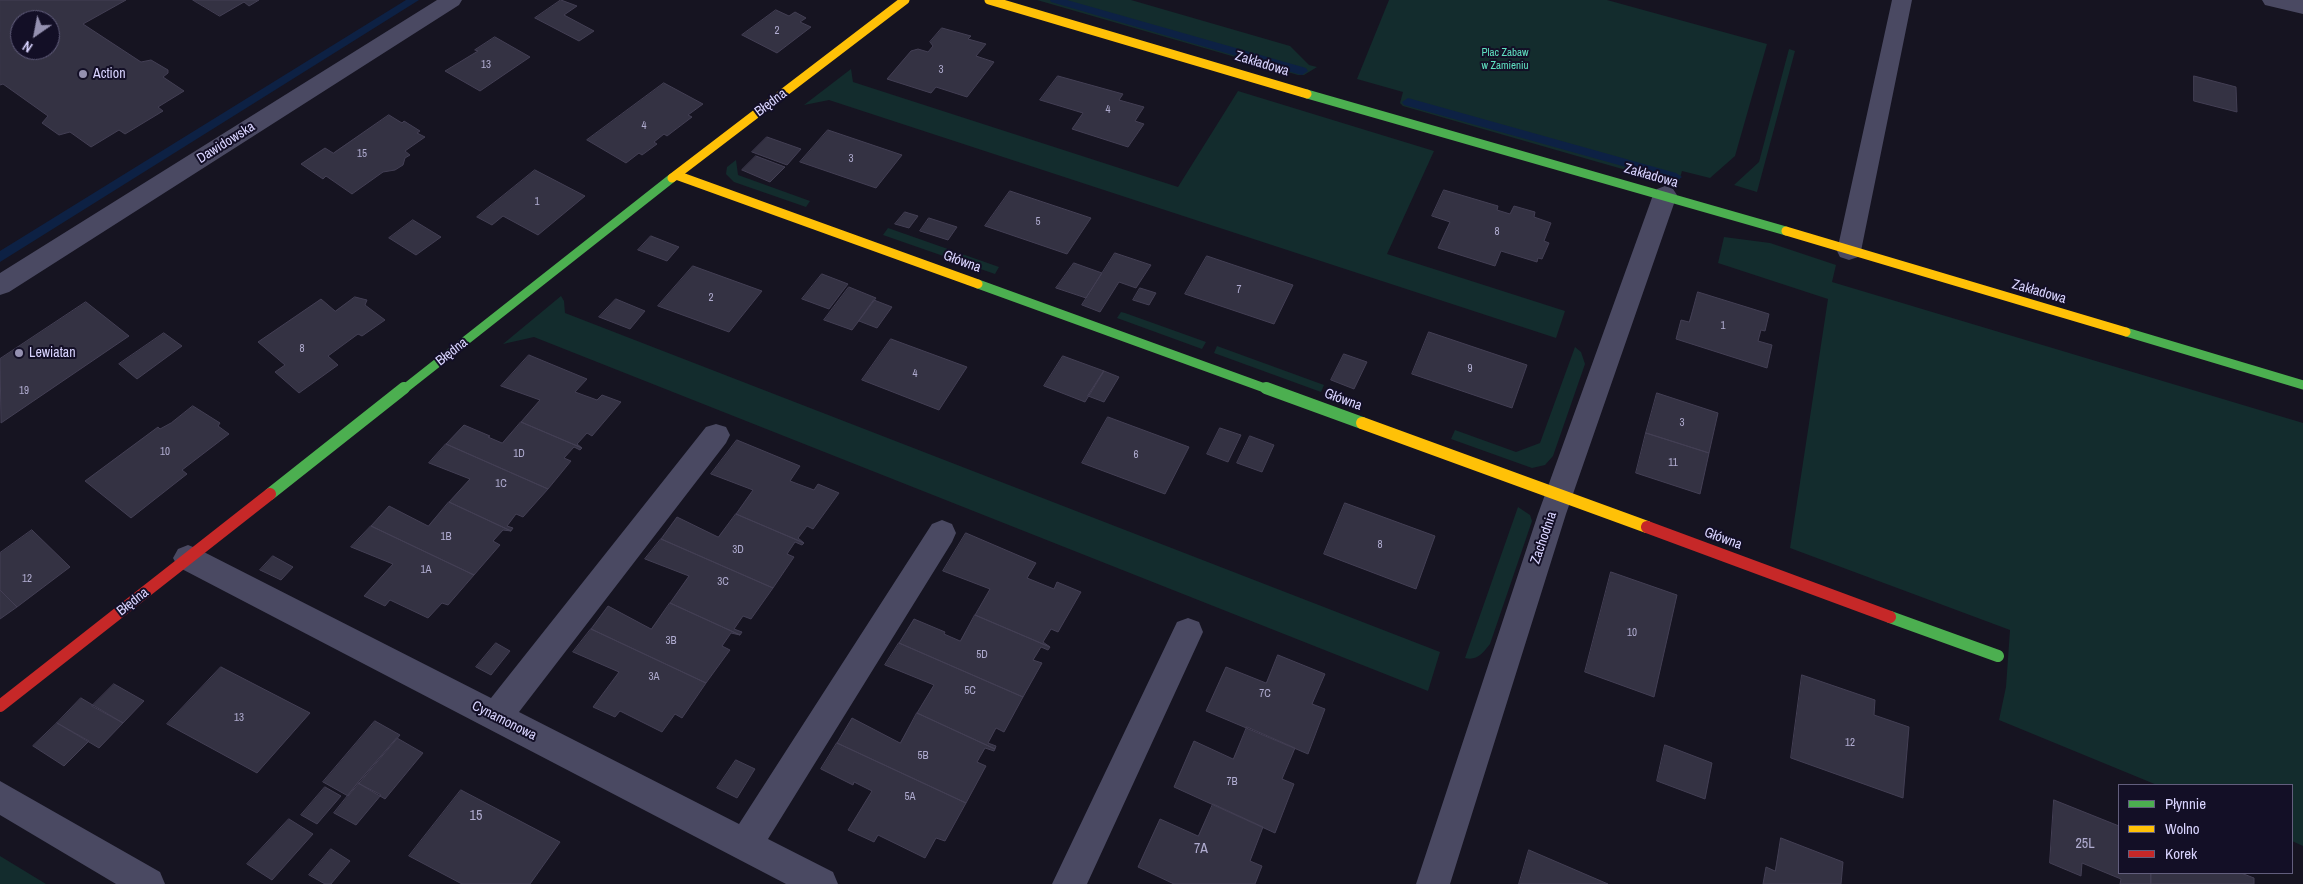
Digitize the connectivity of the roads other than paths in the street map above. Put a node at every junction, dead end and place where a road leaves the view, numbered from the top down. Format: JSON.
{"nodes":[{"id":1,"x":452,"y":0,"type":"edge"},
{"id":2,"x":905,"y":0,"type":"edge"},
{"id":3,"x":989,"y":0,"type":"edge"},
{"id":4,"x":1902,"y":0,"type":"edge"},
{"id":5,"x":2272,"y":0,"type":"edge"},
{"id":6,"x":2303,"y":7,"type":"edge"},
{"id":7,"x":676,"y":176,"type":"junction"},
{"id":8,"x":1665,"y":195,"type":"junction"},
{"id":9,"x":1849,"y":251,"type":"junction"},
{"id":10,"x":0,"y":285,"type":"edge"},
{"id":11,"x":2303,"y":385,"type":"edge"},
{"id":12,"x":716,"y":435,"type":"dead end"},
{"id":13,"x":1559,"y":494,"type":"junction"},
{"id":14,"x":942,"y":533,"type":"dead end"},
{"id":15,"x":188,"y":558,"type":"junction"},
{"id":16,"x":1188,"y":632,"type":"dead end"},
{"id":17,"x":1998,"y":656,"type":"dead end"},
{"id":18,"x":0,"y":706,"type":"edge"},
{"id":19,"x":496,"y":717,"type":"junction"},
{"id":20,"x":0,"y":797,"type":"edge"},
{"id":21,"x":745,"y":846,"type":"junction"},
{"id":22,"x":148,"y":884,"type":"edge"},
{"id":23,"x":821,"y":884,"type":"edge"},
{"id":24,"x":1069,"y":884,"type":"edge"},
{"id":25,"x":1434,"y":884,"type":"edge"}],
"edges":[{"from":1,"to":10,"type":"street","name":"Dawidowska"},
{"from":2,"to":7,"type":"street","name":"Błędna"},
{"from":3,"to":8,"type":"street","name":"Zakładowa"},
{"from":4,"to":9,"type":"street"},
{"from":5,"to":6,"type":"street"},
{"from":7,"to":13,"type":"street","name":"Główna"},
{"from":7,"to":15,"type":"street","name":"Błędna"},
{"from":8,"to":9,"type":"street","name":"Zakładowa"},
{"from":8,"to":13,"type":"street","name":"Zachodnia"},
{"from":9,"to":11,"type":"street","name":"Zakładowa"},
{"from":12,"to":19,"type":"street"},
{"from":13,"to":17,"type":"street","name":"Główna"},
{"from":13,"to":25,"type":"street","name":"Zachodnia"},
{"from":14,"to":21,"type":"street"},
{"from":15,"to":18,"type":"street","name":"Błędna"},
{"from":15,"to":19,"type":"street","name":"Cynamonowa"},
{"from":16,"to":24,"type":"street"},
{"from":19,"to":21,"type":"street","name":"Cynamonowa"},
{"from":20,"to":22,"type":"street"},
{"from":21,"to":23,"type":"street","name":"Cynamonowa"}]}
